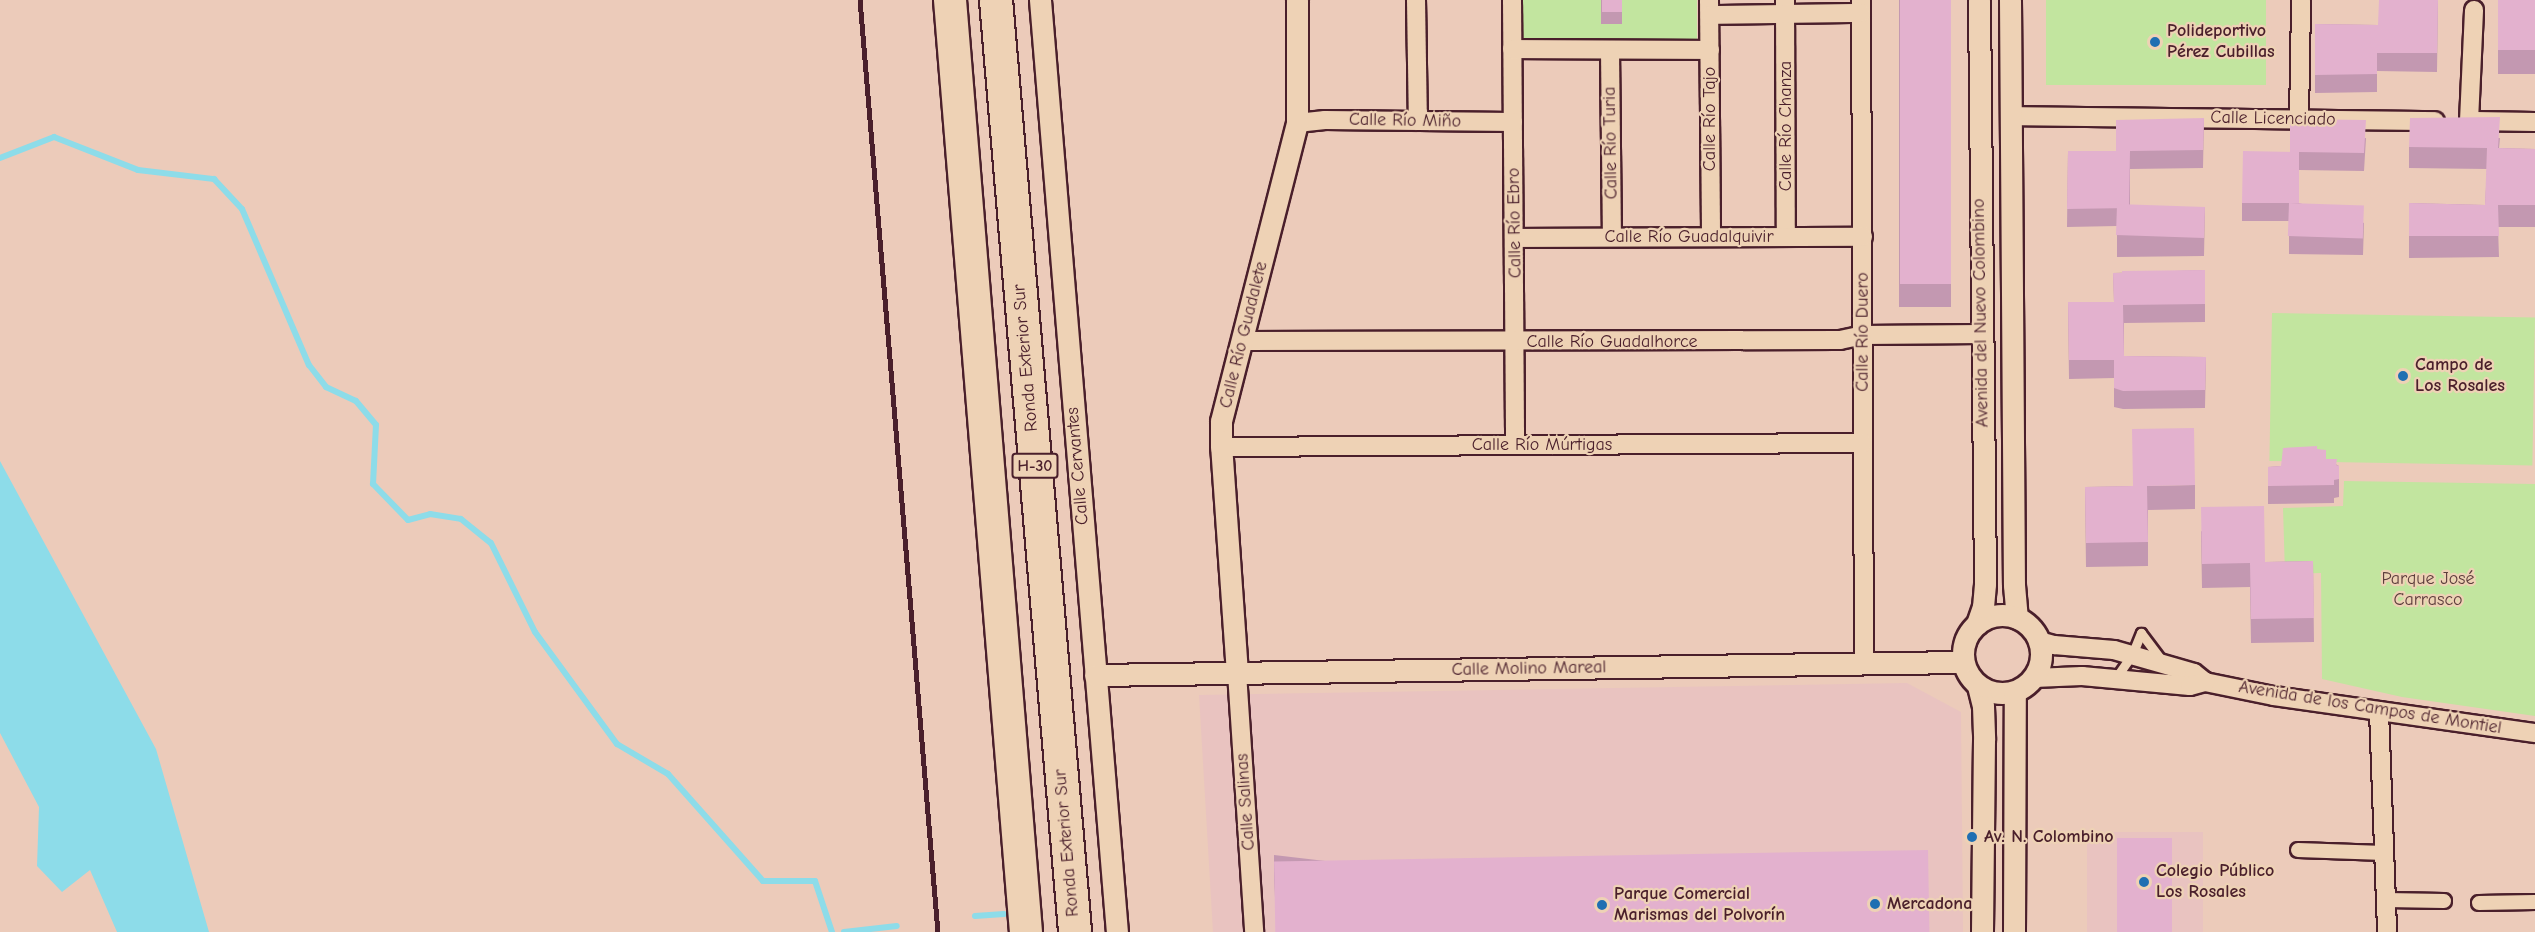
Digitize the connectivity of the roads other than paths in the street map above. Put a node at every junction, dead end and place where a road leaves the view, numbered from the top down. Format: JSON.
{"nodes":[{"id":1,"x":950,"y":0,"type":"edge"},
{"id":2,"x":996,"y":0,"type":"edge"},
{"id":3,"x":1040,"y":0,"type":"edge"},
{"id":4,"x":1297,"y":0,"type":"edge"},
{"id":5,"x":1416,"y":0,"type":"edge"},
{"id":6,"x":1512,"y":0,"type":"edge"},
{"id":7,"x":1979,"y":0,"type":"edge"},
{"id":8,"x":2010,"y":0,"type":"edge"},
{"id":9,"x":2301,"y":0,"type":"edge"},
{"id":10,"x":1861,"y":6,"type":"edge"},
{"id":11,"x":1709,"y":7,"type":"edge"},
{"id":12,"x":1785,"y":7,"type":"edge"},
{"id":13,"x":2474,"y":10,"type":"dead end"},
{"id":14,"x":1512,"y":49,"type":"junction"},
{"id":15,"x":1610,"y":50,"type":"junction"},
{"id":16,"x":1710,"y":50,"type":"junction"},
{"id":17,"x":2011,"y":116,"type":"junction"},
{"id":18,"x":2299,"y":119,"type":"junction"},
{"id":19,"x":1418,"y":121,"type":"junction"},
{"id":20,"x":2469,"y":121,"type":"junction"},
{"id":21,"x":1513,"y":122,"type":"junction"},
{"id":22,"x":2535,"y":122,"type":"edge"},
{"id":23,"x":1297,"y":123,"type":"junction"},
{"id":24,"x":1612,"y":237,"type":"junction"},
{"id":25,"x":1711,"y":237,"type":"junction"},
{"id":26,"x":1786,"y":237,"type":"junction"},
{"id":27,"x":1863,"y":237,"type":"junction"},
{"id":28,"x":1515,"y":238,"type":"junction"},
{"id":29,"x":1981,"y":334,"type":"junction"},
{"id":30,"x":1863,"y":335,"type":"junction"},
{"id":31,"x":1242,"y":341,"type":"junction"},
{"id":32,"x":1516,"y":343,"type":"junction"},
{"id":33,"x":1863,"y":443,"type":"junction"},
{"id":34,"x":1515,"y":445,"type":"junction"},
{"id":35,"x":1221,"y":447,"type":"junction"},
{"id":36,"x":2017,"y":618,"type":"junction"},
{"id":37,"x":1977,"y":624,"type":"junction"},
{"id":38,"x":2039,"y":641,"type":"junction"},
{"id":39,"x":2132,"y":655,"type":"junction"},
{"id":40,"x":1963,"y":662,"type":"junction"},
{"id":41,"x":1864,"y":664,"type":"junction"},
{"id":42,"x":1238,"y":673,"type":"junction"},
{"id":43,"x":1095,"y":675,"type":"junction"},
{"id":44,"x":2034,"y":678,"type":"junction"},
{"id":45,"x":2115,"y":679,"type":"junction"},
{"id":46,"x":2205,"y":682,"type":"junction"},
{"id":47,"x":1978,"y":686,"type":"junction"},
{"id":48,"x":2015,"y":692,"type":"junction"},
{"id":49,"x":2379,"y":711,"type":"junction"},
{"id":50,"x":2535,"y":733,"type":"edge"},
{"id":51,"x":2298,"y":850,"type":"dead end"},
{"id":52,"x":2384,"y":853,"type":"junction"},
{"id":53,"x":2385,"y":900,"type":"junction"},
{"id":54,"x":2444,"y":901,"type":"dead end"},
{"id":55,"x":2535,"y":902,"type":"edge"},
{"id":56,"x":2479,"y":903,"type":"dead end"},
{"id":57,"x":1026,"y":932,"type":"edge"},
{"id":58,"x":1075,"y":932,"type":"edge"},
{"id":59,"x":1117,"y":932,"type":"edge"},
{"id":60,"x":1254,"y":932,"type":"edge"},
{"id":61,"x":1982,"y":932,"type":"edge"},
{"id":62,"x":2014,"y":932,"type":"edge"},
{"id":63,"x":2387,"y":932,"type":"edge"}],
"edges":[{"from":1,"to":57,"type":"highway","number":"H-30"},
{"from":2,"to":58,"type":"highway","name":"Ronda Exterior Sur","number":"H-30"},
{"from":3,"to":43,"type":"street","name":"Calle Cervantes"},
{"from":4,"to":23,"type":"street","name":"Calle Río Guadalete"},
{"from":5,"to":19,"type":"street"},
{"from":6,"to":14,"type":"street","name":"Calle Río Ebro"},
{"from":7,"to":29,"type":"street","name":"Avenida del Nuevo Colombino"},
{"from":8,"to":17,"type":"street","name":"Avenida del Nuevo Colombino"},
{"from":9,"to":18,"type":"street"},
{"from":10,"to":12,"type":"street"},
{"from":10,"to":27,"type":"street","name":"Calle Río Duero"},
{"from":11,"to":12,"type":"street"},
{"from":11,"to":16,"type":"street","name":"Calle Río Tajo"},
{"from":12,"to":26,"type":"street","name":"Calle Río Chanza"},
{"from":13,"to":20,"type":"street"},
{"from":14,"to":15,"type":"street"},
{"from":14,"to":21,"type":"street","name":"Calle Río Ebro"},
{"from":15,"to":16,"type":"street"},
{"from":15,"to":24,"type":"street","name":"Calle Río Turia"},
{"from":16,"to":25,"type":"street","name":"Calle Río Tajo"},
{"from":17,"to":18,"type":"street","name":"Calle Licenciado"},
{"from":17,"to":36,"type":"street","name":"Avenida del Nuevo Colombino"},
{"from":18,"to":20,"type":"street","name":"Calle Licenciado"},
{"from":19,"to":21,"type":"street","name":"Calle Río Miño"},
{"from":19,"to":23,"type":"street","name":"Calle Río Miño"},
{"from":20,"to":22,"type":"street","name":"Calle Licenciado"},
{"from":21,"to":28,"type":"street","name":"Calle Río Ebro"},
{"from":23,"to":31,"type":"street","name":"Calle Río Guadalete"},
{"from":24,"to":25,"type":"street","name":"Calle Río Guadalquivir"},
{"from":24,"to":28,"type":"street","name":"Calle Río Guadalquivir"},
{"from":25,"to":26,"type":"street","name":"Calle Río Guadalquivir"},
{"from":26,"to":27,"type":"street","name":"Calle Río Guadalquivir"},
{"from":27,"to":30,"type":"street","name":"Calle Río Duero"},
{"from":28,"to":32,"type":"street","name":"Calle Río Ebro"},
{"from":29,"to":30,"type":"street","name":"Calle Río Guadalhorce"},
{"from":29,"to":37,"type":"street","name":"Avenida del Nuevo Colombino"},
{"from":30,"to":32,"type":"street","name":"Calle Río Guadalhorce"},
{"from":30,"to":33,"type":"street","name":"Calle Río Duero"},
{"from":31,"to":32,"type":"street","name":"Calle Río Guadalhorce"},
{"from":31,"to":35,"type":"street","name":"Calle Río Guadalete"},
{"from":32,"to":34,"type":"street","name":"Calle Río Ebro"},
{"from":33,"to":34,"type":"street","name":"Calle Río Múrtigas"},
{"from":33,"to":41,"type":"street","name":"Calle Río Duero"},
{"from":34,"to":35,"type":"street","name":"Calle Río Múrtigas"},
{"from":35,"to":42,"type":"street","name":"Calle Río Guadalete"},
{"from":36,"to":37,"type":"street"},
{"from":36,"to":38,"type":"street"},
{"from":37,"to":40,"type":"street"},
{"from":38,"to":39,"type":"street","name":"Avenida de los Campos de Montiel"},
{"from":38,"to":44,"type":"street"},
{"from":39,"to":45,"type":"lane"},
{"from":39,"to":46,"type":"street","name":"Avenida de los Campos de Montiel"},
{"from":40,"to":41,"type":"street","name":"Calle Molino Mareal"},
{"from":40,"to":47,"type":"street"},
{"from":41,"to":42,"type":"street","name":"Calle Molino Mareal"},
{"from":42,"to":43,"type":"street","name":"Calle Molino Mareal"},
{"from":42,"to":60,"type":"street","name":"Calle Salinas"},
{"from":43,"to":59,"type":"street","name":"Calle Cervantes"},
{"from":44,"to":45,"type":"street","name":"Avenida de los Campos de Montiel"},
{"from":44,"to":48,"type":"street"},
{"from":45,"to":46,"type":"street","name":"Avenida de los Campos de Montiel"},
{"from":46,"to":49,"type":"street","name":"Avenida de los Campos de Montiel"},
{"from":47,"to":48,"type":"street"},
{"from":47,"to":61,"type":"street"},
{"from":48,"to":62,"type":"street"},
{"from":49,"to":50,"type":"street","name":"Avenida de los Campos de Montiel"},
{"from":49,"to":52,"type":"street"},
{"from":51,"to":52,"type":"street"},
{"from":52,"to":53,"type":"street"},
{"from":53,"to":54,"type":"street"},
{"from":53,"to":63,"type":"street"},
{"from":55,"to":56,"type":"street"}]}
